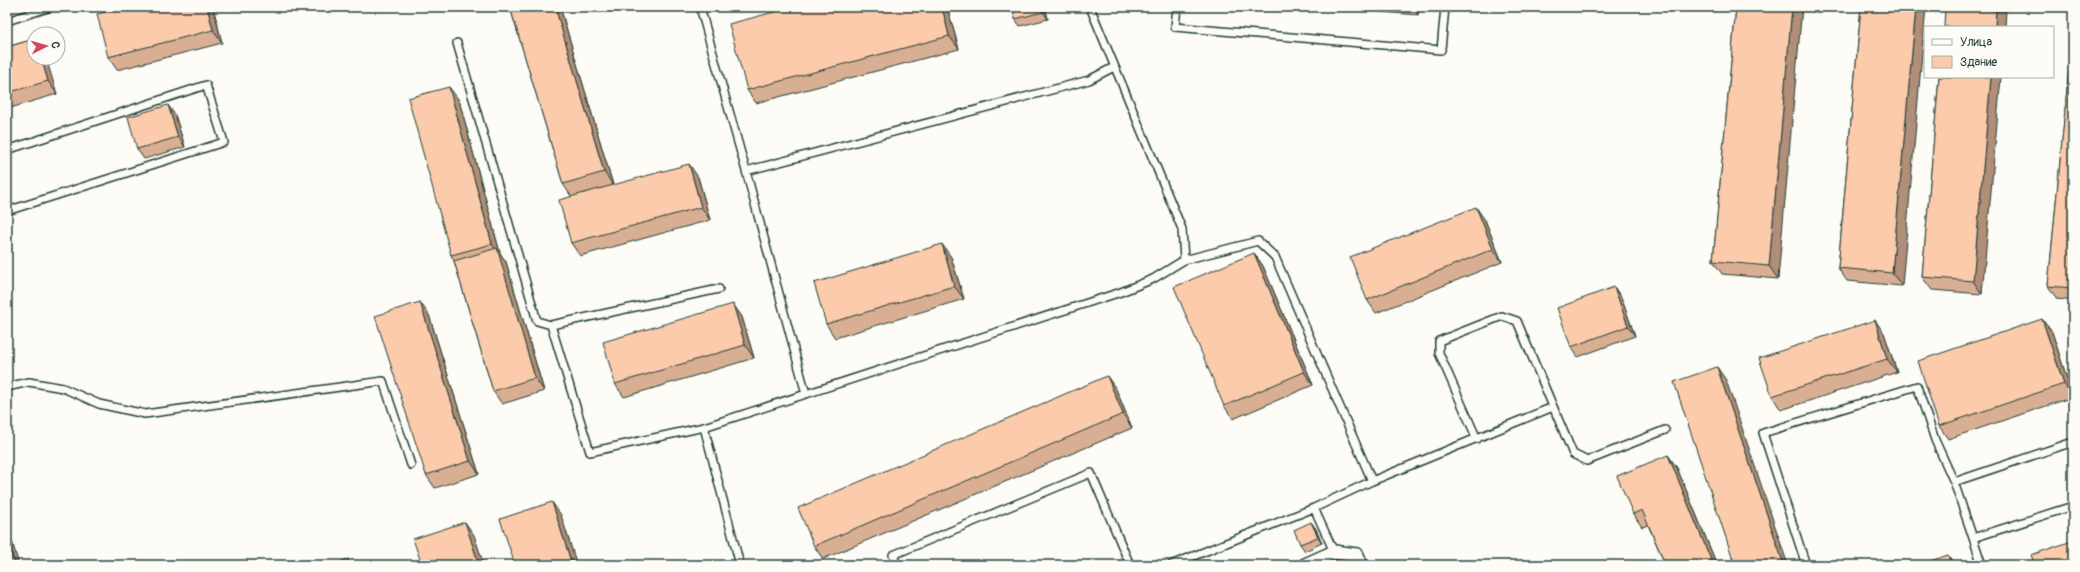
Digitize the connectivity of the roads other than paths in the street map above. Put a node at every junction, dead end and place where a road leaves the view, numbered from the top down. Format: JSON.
{"nodes":[{"id":1,"x":51,"y":7,"type":"edge"},
{"id":2,"x":700,"y":7,"type":"edge"},
{"id":3,"x":1090,"y":7,"type":"edge"},
{"id":4,"x":1177,"y":7,"type":"edge"},
{"id":5,"x":1445,"y":7,"type":"edge"},
{"id":6,"x":38,"y":9,"type":"edge"},
{"id":7,"x":7,"y":21,"type":"edge"},
{"id":8,"x":457,"y":43,"type":"dead end"},
{"id":9,"x":1114,"y":67,"type":"junction"},
{"id":10,"x":7,"y":150,"type":"edge"},
{"id":11,"x":746,"y":171,"type":"junction"},
{"id":12,"x":7,"y":211,"type":"edge"},
{"id":13,"x":1184,"y":260,"type":"junction"},
{"id":14,"x":719,"y":289,"type":"dead end"},
{"id":15,"x":551,"y":325,"type":"junction"},
{"id":16,"x":7,"y":387,"type":"edge"},
{"id":17,"x":806,"y":394,"type":"junction"},
{"id":18,"x":1553,"y":407,"type":"junction"},
{"id":19,"x":704,"y":428,"type":"junction"},
{"id":20,"x":1665,"y":430,"type":"dead end"},
{"id":21,"x":1477,"y":439,"type":"junction"},
{"id":22,"x":2073,"y":442,"type":"edge"},
{"id":23,"x":411,"y":465,"type":"dead end"},
{"id":24,"x":1372,"y":481,"type":"junction"},
{"id":25,"x":1954,"y":482,"type":"junction"},
{"id":26,"x":2073,"y":506,"type":"edge"},
{"id":27,"x":1314,"y":508,"type":"junction"},
{"id":28,"x":1973,"y":538,"type":"junction"},
{"id":29,"x":1334,"y":552,"type":"junction"},
{"id":30,"x":740,"y":565,"type":"edge"},
{"id":31,"x":897,"y":565,"type":"edge"},
{"id":32,"x":1130,"y":565,"type":"edge"},
{"id":33,"x":1171,"y":565,"type":"edge"},
{"id":34,"x":1306,"y":565,"type":"edge"},
{"id":35,"x":1361,"y":565,"type":"edge"},
{"id":36,"x":1806,"y":565,"type":"edge"},
{"id":37,"x":1982,"y":565,"type":"edge"}],
"edges":[{"from":1,"to":6,"type":"lane"},
{"from":2,"to":11,"type":"lane"},
{"from":3,"to":9,"type":"lane"},
{"from":4,"to":5,"type":"lane"},
{"from":6,"to":7,"type":"lane"},
{"from":8,"to":15,"type":"lane"},
{"from":9,"to":11,"type":"lane"},
{"from":9,"to":13,"type":"lane"},
{"from":10,"to":12,"type":"lane"},
{"from":11,"to":17,"type":"lane"},
{"from":13,"to":17,"type":"lane"},
{"from":13,"to":24,"type":"lane"},
{"from":14,"to":15,"type":"lane"},
{"from":15,"to":19,"type":"lane"},
{"from":16,"to":23,"type":"lane"},
{"from":17,"to":19,"type":"lane"},
{"from":18,"to":20,"type":"lane"},
{"from":18,"to":21,"type":"lane"},
{"from":18,"to":21,"type":"lane"},
{"from":19,"to":30,"type":"lane"},
{"from":21,"to":24,"type":"lane"},
{"from":22,"to":25,"type":"lane"},
{"from":24,"to":27,"type":"lane"},
{"from":25,"to":28,"type":"lane"},
{"from":25,"to":36,"type":"lane"},
{"from":26,"to":28,"type":"lane"},
{"from":27,"to":29,"type":"lane"},
{"from":27,"to":33,"type":"lane"},
{"from":28,"to":37,"type":"lane"},
{"from":29,"to":34,"type":"street"},
{"from":29,"to":35,"type":"street"},
{"from":31,"to":32,"type":"lane"}]}
